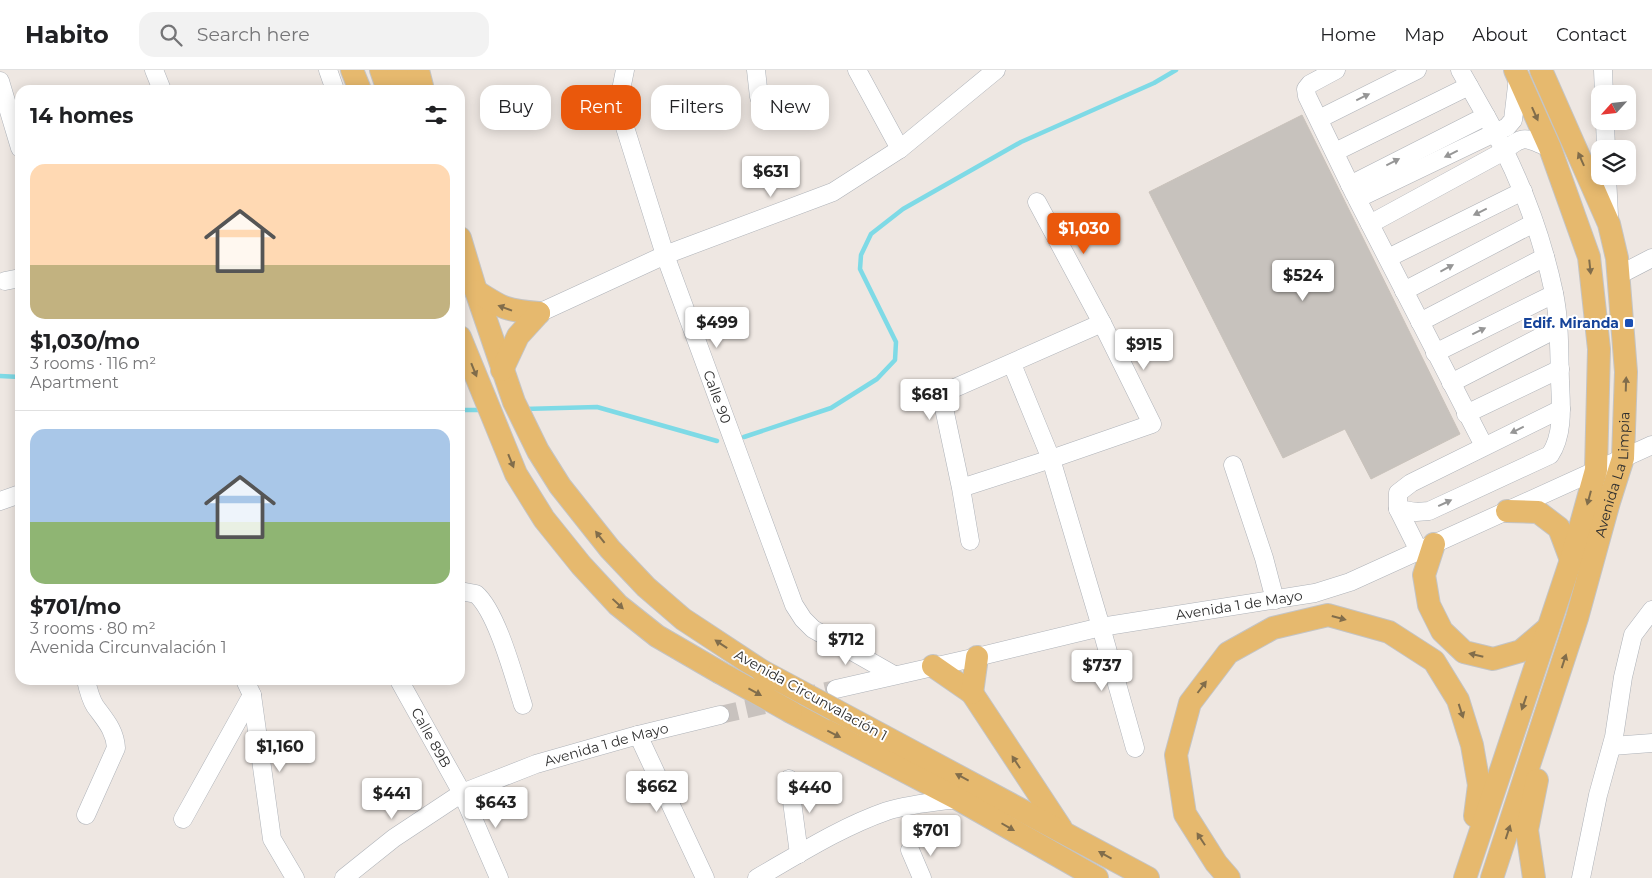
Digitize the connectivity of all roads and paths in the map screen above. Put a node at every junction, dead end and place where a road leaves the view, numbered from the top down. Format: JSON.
{"nodes":[{"id":1,"x":154,"y":70,"type":"edge"},
{"id":2,"x":328,"y":70,"type":"edge"},
{"id":3,"x":352,"y":70,"type":"edge"},
{"id":4,"x":366,"y":70,"type":"edge"},
{"id":5,"x":382,"y":70,"type":"edge"},
{"id":6,"x":398,"y":70,"type":"edge"},
{"id":7,"x":418,"y":70,"type":"edge"},
{"id":8,"x":625,"y":70,"type":"edge"},
{"id":9,"x":756,"y":70,"type":"edge"},
{"id":10,"x":857,"y":70,"type":"edge"},
{"id":11,"x":996,"y":70,"type":"edge"},
{"id":12,"x":1336,"y":70,"type":"edge"},
{"id":13,"x":1417,"y":70,"type":"edge"},
{"id":14,"x":1460,"y":70,"type":"edge"},
{"id":15,"x":1541,"y":70,"type":"edge"},
{"id":16,"x":1603,"y":70,"type":"edge"},
{"id":17,"x":1517,"y":73,"type":"edge"},
{"id":18,"x":0,"y":81,"type":"edge"},
{"id":19,"x":160,"y":85,"type":"edge"},
{"id":20,"x":333,"y":85,"type":"edge"},
{"id":21,"x":358,"y":85,"type":"edge"},
{"id":22,"x":370,"y":85,"type":"edge"},
{"id":23,"x":386,"y":85,"type":"edge"},
{"id":24,"x":402,"y":85,"type":"edge"},
{"id":25,"x":422,"y":85,"type":"edge"},
{"id":26,"x":758,"y":85,"type":"edge"},
{"id":27,"x":1604,"y":85,"type":"edge"},
{"id":28,"x":1470,"y":86,"type":"junction"},
{"id":29,"x":1486,"y":116,"type":"junction"},
{"id":30,"x":1319,"y":119,"type":"junction"},
{"id":31,"x":15,"y":131,"type":"edge"},
{"id":32,"x":1495,"y":133,"type":"junction"},
{"id":33,"x":1550,"y":148,"type":"junction"},
{"id":34,"x":900,"y":149,"type":"junction"},
{"id":35,"x":1504,"y":151,"type":"junction"},
{"id":36,"x":1335,"y":152,"type":"junction"},
{"id":37,"x":1607,"y":185,"type":"edge"},
{"id":38,"x":1523,"y":190,"type":"junction"},
{"id":39,"x":1354,"y":192,"type":"junction"},
{"id":40,"x":1037,"y":202,"type":"dead end"},
{"id":41,"x":1534,"y":223,"type":"junction"},
{"id":42,"x":1370,"y":224,"type":"junction"},
{"id":43,"x":1609,"y":224,"type":"junction"},
{"id":44,"x":465,"y":255,"type":"edge"},
{"id":45,"x":665,"y":255,"type":"junction"},
{"id":46,"x":1545,"y":257,"type":"junction"},
{"id":47,"x":1388,"y":258,"type":"junction"},
{"id":48,"x":1652,"y":258,"type":"edge"},
{"id":49,"x":1619,"y":275,"type":"junction"},
{"id":50,"x":465,"y":281,"type":"edge"},
{"id":51,"x":476,"y":291,"type":"junction"},
{"id":52,"x":1404,"y":291,"type":"junction"},
{"id":53,"x":1554,"y":294,"type":"junction"},
{"id":54,"x":539,"y":312,"type":"junction"},
{"id":55,"x":1420,"y":322,"type":"junction"},
{"id":56,"x":1102,"y":323,"type":"junction"},
{"id":57,"x":1558,"y":328,"type":"junction"},
{"id":58,"x":489,"y":329,"type":"junction"},
{"id":59,"x":465,"y":349,"type":"edge"},
{"id":60,"x":1435,"y":353,"type":"junction"},
{"id":61,"x":1012,"y":364,"type":"junction"},
{"id":62,"x":1560,"y":369,"type":"junction"},
{"id":63,"x":502,"y":370,"type":"junction"},
{"id":64,"x":1451,"y":383,"type":"junction"},
{"id":65,"x":1561,"y":409,"type":"junction"},
{"id":66,"x":1466,"y":414,"type":"junction"},
{"id":67,"x":1652,"y":445,"type":"edge"},
{"id":68,"x":1484,"y":446,"type":"junction"},
{"id":69,"x":1623,"y":458,"type":"junction"},
{"id":70,"x":1051,"y":459,"type":"junction"},
{"id":71,"x":1233,"y":465,"type":"dead end"},
{"id":72,"x":1596,"y":470,"type":"junction"},
{"id":73,"x":961,"y":488,"type":"junction"},
{"id":74,"x":15,"y":496,"type":"edge"},
{"id":75,"x":0,"y":501,"type":"edge"},
{"id":76,"x":1398,"y":501,"type":"junction"},
{"id":77,"x":1508,"y":511,"type":"junction"},
{"id":78,"x":970,"y":541,"type":"dead end"},
{"id":79,"x":1427,"y":547,"type":"junction"},
{"id":80,"x":1572,"y":560,"type":"junction"},
{"id":81,"x":465,"y":593,"type":"edge"},
{"id":82,"x":1275,"y":600,"type":"junction"},
{"id":83,"x":1652,"y":610,"type":"edge"},
{"id":84,"x":1101,"y":626,"type":"junction"},
{"id":85,"x":1549,"y":627,"type":"junction"},
{"id":86,"x":977,"y":657,"type":"junction"},
{"id":87,"x":933,"y":666,"type":"junction"},
{"id":88,"x":894,"y":675,"type":"junction"},
{"id":89,"x":87,"y":685,"type":"edge"},
{"id":90,"x":402,"y":685,"type":"edge"},
{"id":91,"x":1556,"y":685,"type":"junction"},
{"id":92,"x":249,"y":687,"type":"edge"},
{"id":93,"x":972,"y":693,"type":"junction"},
{"id":94,"x":835,"y":699,"type":"junction"},
{"id":95,"x":523,"y":705,"type":"dead end"},
{"id":96,"x":720,"y":715,"type":"tunnel mouth"},
{"id":97,"x":638,"y":735,"type":"junction"},
{"id":98,"x":1652,"y":743,"type":"edge"},
{"id":99,"x":1612,"y":746,"type":"junction"},
{"id":100,"x":1135,"y":748,"type":"dead end"},
{"id":101,"x":789,"y":779,"type":"dead end"},
{"id":102,"x":462,"y":793,"type":"junction"},
{"id":103,"x":958,"y":799,"type":"junction"},
{"id":104,"x":86,"y":815,"type":"dead end"},
{"id":105,"x":184,"y":819,"type":"dead end"},
{"id":106,"x":1063,"y":831,"type":"junction"},
{"id":107,"x":910,"y":850,"type":"dead end"},
{"id":108,"x":799,"y":854,"type":"junction"},
{"id":109,"x":1075,"y":870,"type":"edge"},
{"id":110,"x":1467,"y":873,"type":"edge"},
{"id":111,"x":295,"y":878,"type":"edge"},
{"id":112,"x":344,"y":878,"type":"edge"},
{"id":113,"x":499,"y":878,"type":"edge"},
{"id":114,"x":705,"y":878,"type":"edge"},
{"id":115,"x":757,"y":878,"type":"edge"},
{"id":116,"x":922,"y":878,"type":"edge"},
{"id":117,"x":1097,"y":878,"type":"edge"},
{"id":118,"x":1148,"y":878,"type":"edge"},
{"id":119,"x":1229,"y":878,"type":"edge"},
{"id":120,"x":1492,"y":878,"type":"edge"},
{"id":121,"x":1534,"y":878,"type":"edge"},
{"id":122,"x":1581,"y":878,"type":"edge"}],
"edges":[{"from":1,"to":19,"type":"street"},
{"from":2,"to":20,"type":"street"},
{"from":3,"to":21,"type":"main road"},
{"from":4,"to":22,"type":"main road"},
{"from":5,"to":23,"type":"main road"},
{"from":6,"to":24,"type":"main road"},
{"from":7,"to":25,"type":"main road"},
{"from":8,"to":45,"type":"street","name":"Calle 90"},
{"from":9,"to":26,"type":"street"},
{"from":10,"to":34,"type":"street"},
{"from":11,"to":34,"type":"street"},
{"from":12,"to":30,"type":"street"},
{"from":30,"to":13,"type":"street","one_way":true},
{"from":14,"to":28,"type":"street"},
{"from":43,"to":15,"type":"main road","name":"Avenida La Limpia","one_way":true},
{"from":16,"to":27,"type":"street"},
{"from":17,"to":32,"type":"street"},
{"from":17,"to":33,"type":"main road","name":"Avenida La Limpia","one_way":true},
{"from":18,"to":31,"type":"street"},
{"from":28,"to":29,"type":"street"},
{"from":28,"to":36,"type":"street"},
{"from":29,"to":32,"type":"street"},
{"from":39,"to":29,"type":"street","one_way":true},
{"from":30,"to":36,"type":"street"},
{"from":32,"to":35,"type":"street"},
{"from":32,"to":39,"type":"street","one_way":true},
{"from":33,"to":35,"type":"street"},
{"from":33,"to":72,"type":"main road","name":"Avenida La Limpia","one_way":true},
{"from":34,"to":45,"type":"street"},
{"from":35,"to":38,"type":"street"},
{"from":35,"to":42,"type":"street"},
{"from":36,"to":39,"type":"street"},
{"from":37,"to":43,"type":"street"},
{"from":38,"to":41,"type":"street"},
{"from":38,"to":47,"type":"street","one_way":true},
{"from":39,"to":42,"type":"street"},
{"from":40,"to":56,"type":"street"},
{"from":41,"to":46,"type":"street"},
{"from":52,"to":41,"type":"street","one_way":true},
{"from":42,"to":47,"type":"street"},
{"from":43,"to":49,"type":"main road","name":"Avenida La Limpia"},
{"from":44,"to":51,"type":"main road"},
{"from":45,"to":54,"type":"street"},
{"from":45,"to":88,"type":"street","name":"Calle 90"},
{"from":46,"to":53,"type":"street"},
{"from":46,"to":55,"type":"street"},
{"from":47,"to":52,"type":"street"},
{"from":48,"to":49,"type":"street"},
{"from":69,"to":49,"type":"main road","name":"Avenida La Limpia","one_way":true},
{"from":50,"to":58,"type":"main road"},
{"from":54,"to":51,"type":"main road","one_way":true},
{"from":51,"to":58,"type":"main road"},
{"from":52,"to":55,"type":"street"},
{"from":53,"to":57,"type":"street"},
{"from":60,"to":53,"type":"street","one_way":true},
{"from":54,"to":63,"type":"main road"},
{"from":55,"to":60,"type":"street"},
{"from":56,"to":61,"type":"street"},
{"from":56,"to":70,"type":"street"},
{"from":57,"to":62,"type":"street"},
{"from":57,"to":64,"type":"street"},
{"from":58,"to":63,"type":"main road","name":"Avenida Circunvalación 1"},
{"from":59,"to":103,"type":"main road","name":"Avenida Circunvalación 1","one_way":true,"bridge":true},
{"from":60,"to":64,"type":"street"},
{"from":61,"to":70,"type":"street"},
{"from":61,"to":73,"type":"street"},
{"from":62,"to":65,"type":"street"},
{"from":62,"to":66,"type":"street"},
{"from":94,"to":63,"type":"main road","name":"Avenida Circunvalación 1","one_way":true,"bridge":true},
{"from":64,"to":66,"type":"street"},
{"from":65,"to":68,"type":"street","one_way":true},
{"from":76,"to":65,"type":"street","one_way":true},
{"from":66,"to":68,"type":"street"},
{"from":67,"to":69,"type":"street","name":"Avenida 1 de Mayo"},
{"from":68,"to":76,"type":"street"},
{"from":69,"to":72,"type":"street","name":"Avenida 1 de Mayo"},
{"from":91,"to":69,"type":"main road","name":"Avenida La Limpia","one_way":true},
{"from":70,"to":73,"type":"street"},
{"from":70,"to":84,"type":"street"},
{"from":71,"to":82,"type":"street"},
{"from":72,"to":77,"type":"street","name":"Avenida 1 de Mayo"},
{"from":72,"to":80,"type":"main road","name":"Avenida La Limpia","one_way":true},
{"from":73,"to":78,"type":"street"},
{"from":74,"to":75,"type":"street"},
{"from":76,"to":79,"type":"street"},
{"from":77,"to":79,"type":"street","name":"Avenida 1 de Mayo"},
{"from":77,"to":80,"type":"main road"},
{"from":79,"to":82,"type":"street","name":"Avenida 1 de Mayo"},
{"from":85,"to":79,"type":"main road","one_way":true},
{"from":80,"to":85,"type":"main road","name":"Avenida La Limpia"},
{"from":81,"to":95,"type":"street"},
{"from":82,"to":84,"type":"street","name":"Avenida 1 de Mayo"},
{"from":83,"to":99,"type":"street"},
{"from":84,"to":86,"type":"street","name":"Avenida 1 de Mayo"},
{"from":84,"to":100,"type":"street"},
{"from":85,"to":110,"type":"main road","name":"Avenida La Limpia","one_way":true},
{"from":86,"to":87,"type":"street","name":"Avenida 1 de Mayo"},
{"from":86,"to":93,"type":"main road"},
{"from":87,"to":88,"type":"street","name":"Avenida 1 de Mayo"},
{"from":87,"to":93,"type":"main road"},
{"from":88,"to":94,"type":"street","name":"Avenida 1 de Mayo"},
{"from":89,"to":104,"type":"street"},
{"from":90,"to":102,"type":"street","name":"Calle 89B"},
{"from":120,"to":91,"type":"main road","name":"Avenida La Limpia","one_way":true},
{"from":91,"to":121,"type":"main road"},
{"from":92,"to":105,"type":"street"},
{"from":92,"to":111,"type":"street"},
{"from":106,"to":93,"type":"main road","one_way":true},
{"from":106,"to":94,"type":"main road","name":"Avenida Circunvalación 1","one_way":true},
{"from":96,"to":97,"type":"street","name":"Avenida 1 de Mayo"},
{"from":97,"to":102,"type":"street","name":"Avenida 1 de Mayo"},
{"from":97,"to":114,"type":"street"},
{"from":98,"to":99,"type":"street"},
{"from":99,"to":122,"type":"street"},
{"from":101,"to":108,"type":"street"},
{"from":102,"to":112,"type":"street","name":"Avenida 1 de Mayo"},
{"from":102,"to":113,"type":"street","name":"Calle 89B"},
{"from":103,"to":108,"type":"street"},
{"from":103,"to":109,"type":"main road","name":"Avenida Circunvalación 1","one_way":true},
{"from":118,"to":106,"type":"main road","name":"Avenida Circunvalación 1","one_way":true},
{"from":107,"to":116,"type":"street"},
{"from":108,"to":115,"type":"street"},
{"from":109,"to":117,"type":"main road","name":"Avenida Circunvalación 1"},
{"from":119,"to":110,"type":"main road","one_way":true}]}
